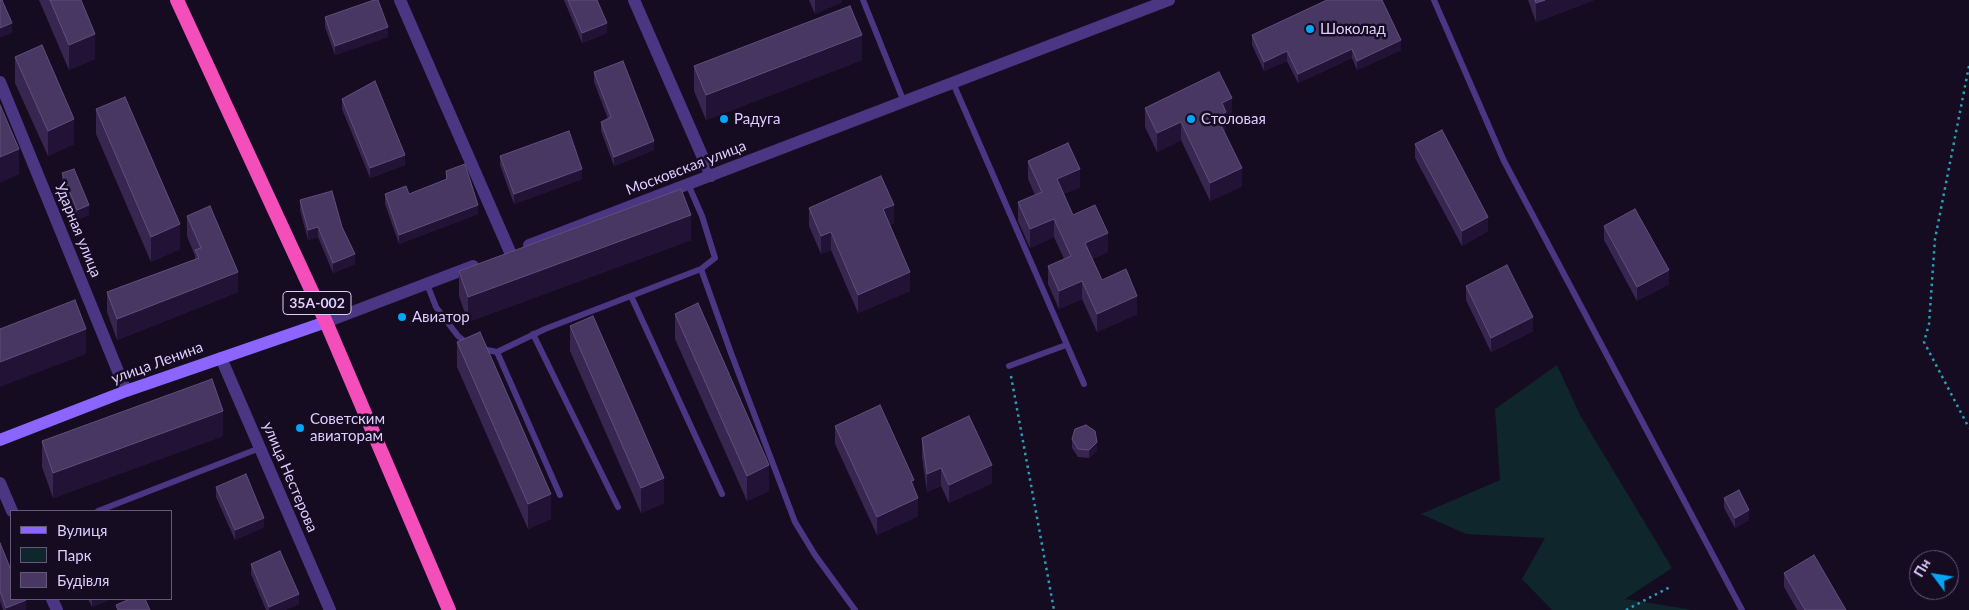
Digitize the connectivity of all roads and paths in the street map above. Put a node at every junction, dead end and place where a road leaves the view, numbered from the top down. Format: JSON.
{"nodes":[{"id":1,"x":177,"y":0,"type":"edge"},
{"id":2,"x":400,"y":0,"type":"edge"},
{"id":3,"x":634,"y":0,"type":"edge"},
{"id":4,"x":863,"y":0,"type":"edge"},
{"id":5,"x":1169,"y":0,"type":"edge"},
{"id":6,"x":1434,"y":0,"type":"edge"},
{"id":7,"x":1969,"y":66,"type":"edge"},
{"id":8,"x":0,"y":82,"type":"edge"},
{"id":9,"x":953,"y":83,"type":"junction"},
{"id":10,"x":904,"y":102,"type":"junction"},
{"id":11,"x":711,"y":176,"type":"junction"},
{"id":12,"x":688,"y":184,"type":"junction"},
{"id":13,"x":483,"y":263,"type":"edge"},
{"id":14,"x":701,"y":269,"type":"junction"},
{"id":15,"x":427,"y":284,"type":"junction"},
{"id":16,"x":631,"y":296,"type":"junction"},
{"id":17,"x":326,"y":322,"type":"junction"},
{"id":18,"x":533,"y":334,"type":"junction"},
{"id":19,"x":1066,"y":345,"type":"junction"},
{"id":20,"x":497,"y":352,"type":"junction"},
{"id":21,"x":221,"y":358,"type":"junction"},
{"id":22,"x":1009,"y":366,"type":"joint"},
{"id":23,"x":1084,"y":384,"type":"dead end"},
{"id":24,"x":126,"y":391,"type":"junction"},
{"id":25,"x":1969,"y":428,"type":"edge"},
{"id":26,"x":0,"y":440,"type":"edge"},
{"id":27,"x":260,"y":448,"type":"junction"},
{"id":28,"x":0,"y":483,"type":"edge"},
{"id":29,"x":722,"y":494,"type":"dead end"},
{"id":30,"x":560,"y":495,"type":"dead end"},
{"id":31,"x":618,"y":507,"type":"dead end"},
{"id":32,"x":12,"y":510,"type":"edge"},
{"id":33,"x":101,"y":510,"type":"edge"},
{"id":34,"x":1672,"y":586,"type":"dead end"},
{"id":35,"x":330,"y":610,"type":"edge"},
{"id":36,"x":448,"y":610,"type":"edge"},
{"id":37,"x":855,"y":610,"type":"edge"},
{"id":38,"x":1054,"y":610,"type":"edge"},
{"id":39,"x":1626,"y":610,"type":"edge"},
{"id":40,"x":1742,"y":610,"type":"edge"}],
"edges":[{"from":1,"to":17,"type":"highway","number":"35А-002"},
{"from":2,"to":12,"type":"street","name":"Московская улица"},
{"from":3,"to":11,"type":"street"},
{"from":4,"to":10,"type":"lane"},
{"from":5,"to":9,"type":"street","name":"Московская улица"},
{"from":6,"to":40,"type":"lane"},
{"from":7,"to":25,"type":"path"},
{"from":8,"to":24,"type":"street","name":"Ударная улица"},
{"from":9,"to":10,"type":"street","name":"Московская улица"},
{"from":9,"to":19,"type":"lane"},
{"from":10,"to":11,"type":"street","name":"Московская улица"},
{"from":11,"to":12,"type":"street","name":"Московская улица"},
{"from":12,"to":14,"type":"lane"},
{"from":13,"to":15,"type":"street"},
{"from":14,"to":16,"type":"lane"},
{"from":14,"to":37,"type":"lane"},
{"from":15,"to":17,"type":"street"},
{"from":15,"to":20,"type":"lane"},
{"from":16,"to":18,"type":"lane"},
{"from":16,"to":29,"type":"lane"},
{"from":17,"to":21,"type":"main road","name":"улица Ленина"},
{"from":17,"to":36,"type":"highway","number":"35А-002"},
{"from":18,"to":20,"type":"lane"},
{"from":18,"to":31,"type":"lane"},
{"from":19,"to":22,"type":"lane"},
{"from":19,"to":23,"type":"lane"},
{"from":20,"to":30,"type":"lane"},
{"from":21,"to":24,"type":"main road","name":"улица Ленина"},
{"from":21,"to":27,"type":"street","name":"улица Нестерова"},
{"from":22,"to":38,"type":"path"},
{"from":24,"to":26,"type":"main road","name":"улица Ленина"},
{"from":27,"to":33,"type":"lane"},
{"from":27,"to":35,"type":"street","name":"улица Нестерова"},
{"from":28,"to":32,"type":"street"},
{"from":34,"to":39,"type":"path"}]}
